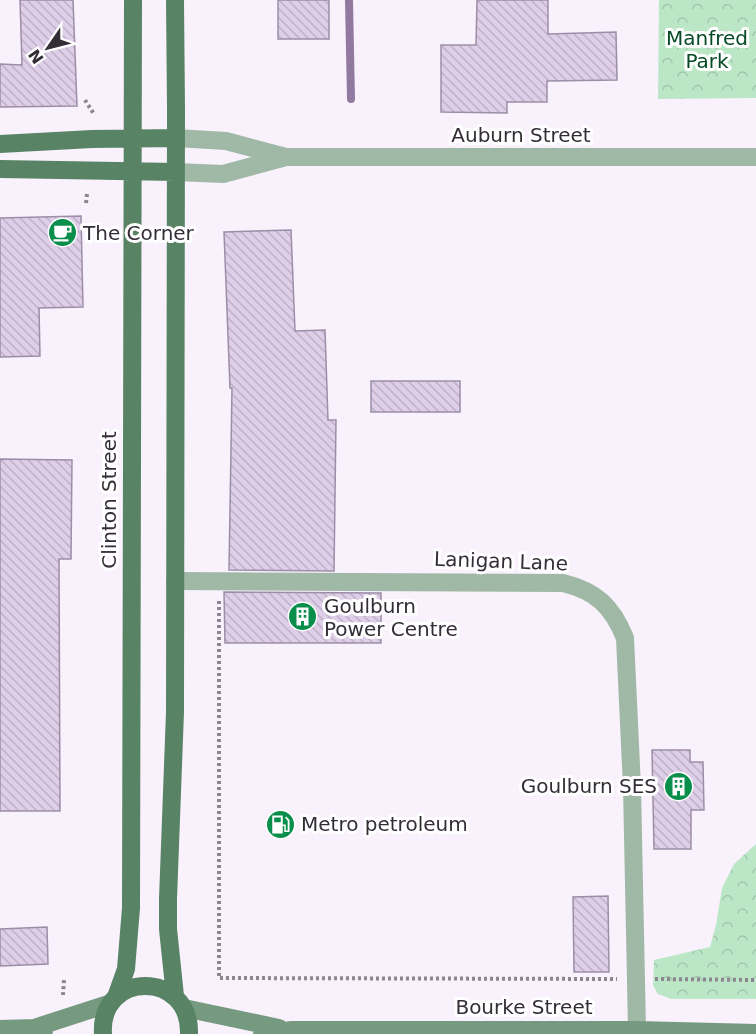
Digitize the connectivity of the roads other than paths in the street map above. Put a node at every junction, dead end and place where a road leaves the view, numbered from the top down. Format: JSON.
{"nodes":[{"id":1,"x":133,"y":0,"type":"edge"},
{"id":2,"x":175,"y":0,"type":"edge"},
{"id":3,"x":133,"y":137,"type":"junction"},
{"id":4,"x":176,"y":138,"type":"junction"},
{"id":5,"x":0,"y":144,"type":"edge"},
{"id":6,"x":286,"y":157,"type":"junction"},
{"id":7,"x":756,"y":157,"type":"edge"},
{"id":8,"x":0,"y":169,"type":"edge"},
{"id":9,"x":133,"y":171,"type":"junction"},
{"id":10,"x":176,"y":172,"type":"junction"},
{"id":11,"x":175,"y":581,"type":"junction"},
{"id":12,"x":113,"y":1000,"type":"junction"},
{"id":13,"x":179,"y":1002,"type":"junction"},
{"id":14,"x":34,"y":1028,"type":"junction"},
{"id":15,"x":0,"y":1029,"type":"edge"},
{"id":16,"x":292,"y":1030,"type":"junction"},
{"id":17,"x":637,"y":1030,"type":"junction"},
{"id":18,"x":756,"y":1033,"type":"edge"},
{"id":19,"x":58,"y":1034,"type":"edge"},
{"id":20,"x":103,"y":1034,"type":"edge"},
{"id":21,"x":189,"y":1034,"type":"edge"},
{"id":22,"x":262,"y":1034,"type":"edge"}],
"edges":[{"from":1,"to":3,"type":"main road","name":"Clinton Street"},
{"from":2,"to":4,"type":"main road"},
{"from":3,"to":4,"type":"main road","name":"Auburn Street"},
{"from":3,"to":5,"type":"main road","name":"Auburn Street"},
{"from":3,"to":9,"type":"main road","name":"Clinton Street"},
{"from":4,"to":6,"type":"street","name":"Auburn Street"},
{"from":4,"to":10,"type":"main road"},
{"from":6,"to":7,"type":"street","name":"Auburn Street"},
{"from":6,"to":10,"type":"street","name":"Auburn Street"},
{"from":8,"to":9,"type":"main road","name":"Auburn Street"},
{"from":9,"to":10,"type":"main road","name":"Auburn Street"},
{"from":9,"to":12,"type":"main road","name":"Clinton Street"},
{"from":10,"to":11,"type":"main road"},
{"from":11,"to":13,"type":"main road"},
{"from":11,"to":17,"type":"street","name":"Lanigan Lane"},
{"from":12,"to":13,"type":"main road"},
{"from":12,"to":14,"type":"street"},
{"from":12,"to":20,"type":"main road","name":"Clinton Street"},
{"from":13,"to":16,"type":"street","name":"Bourke Street"},
{"from":13,"to":21,"type":"main road"},
{"from":14,"to":15,"type":"street"},
{"from":14,"to":19,"type":"street"},
{"from":16,"to":17,"type":"street","name":"Bourke Street"},
{"from":16,"to":22,"type":"street","name":"Bourke Street"},
{"from":17,"to":18,"type":"street","name":"Bourke Street"}]}
